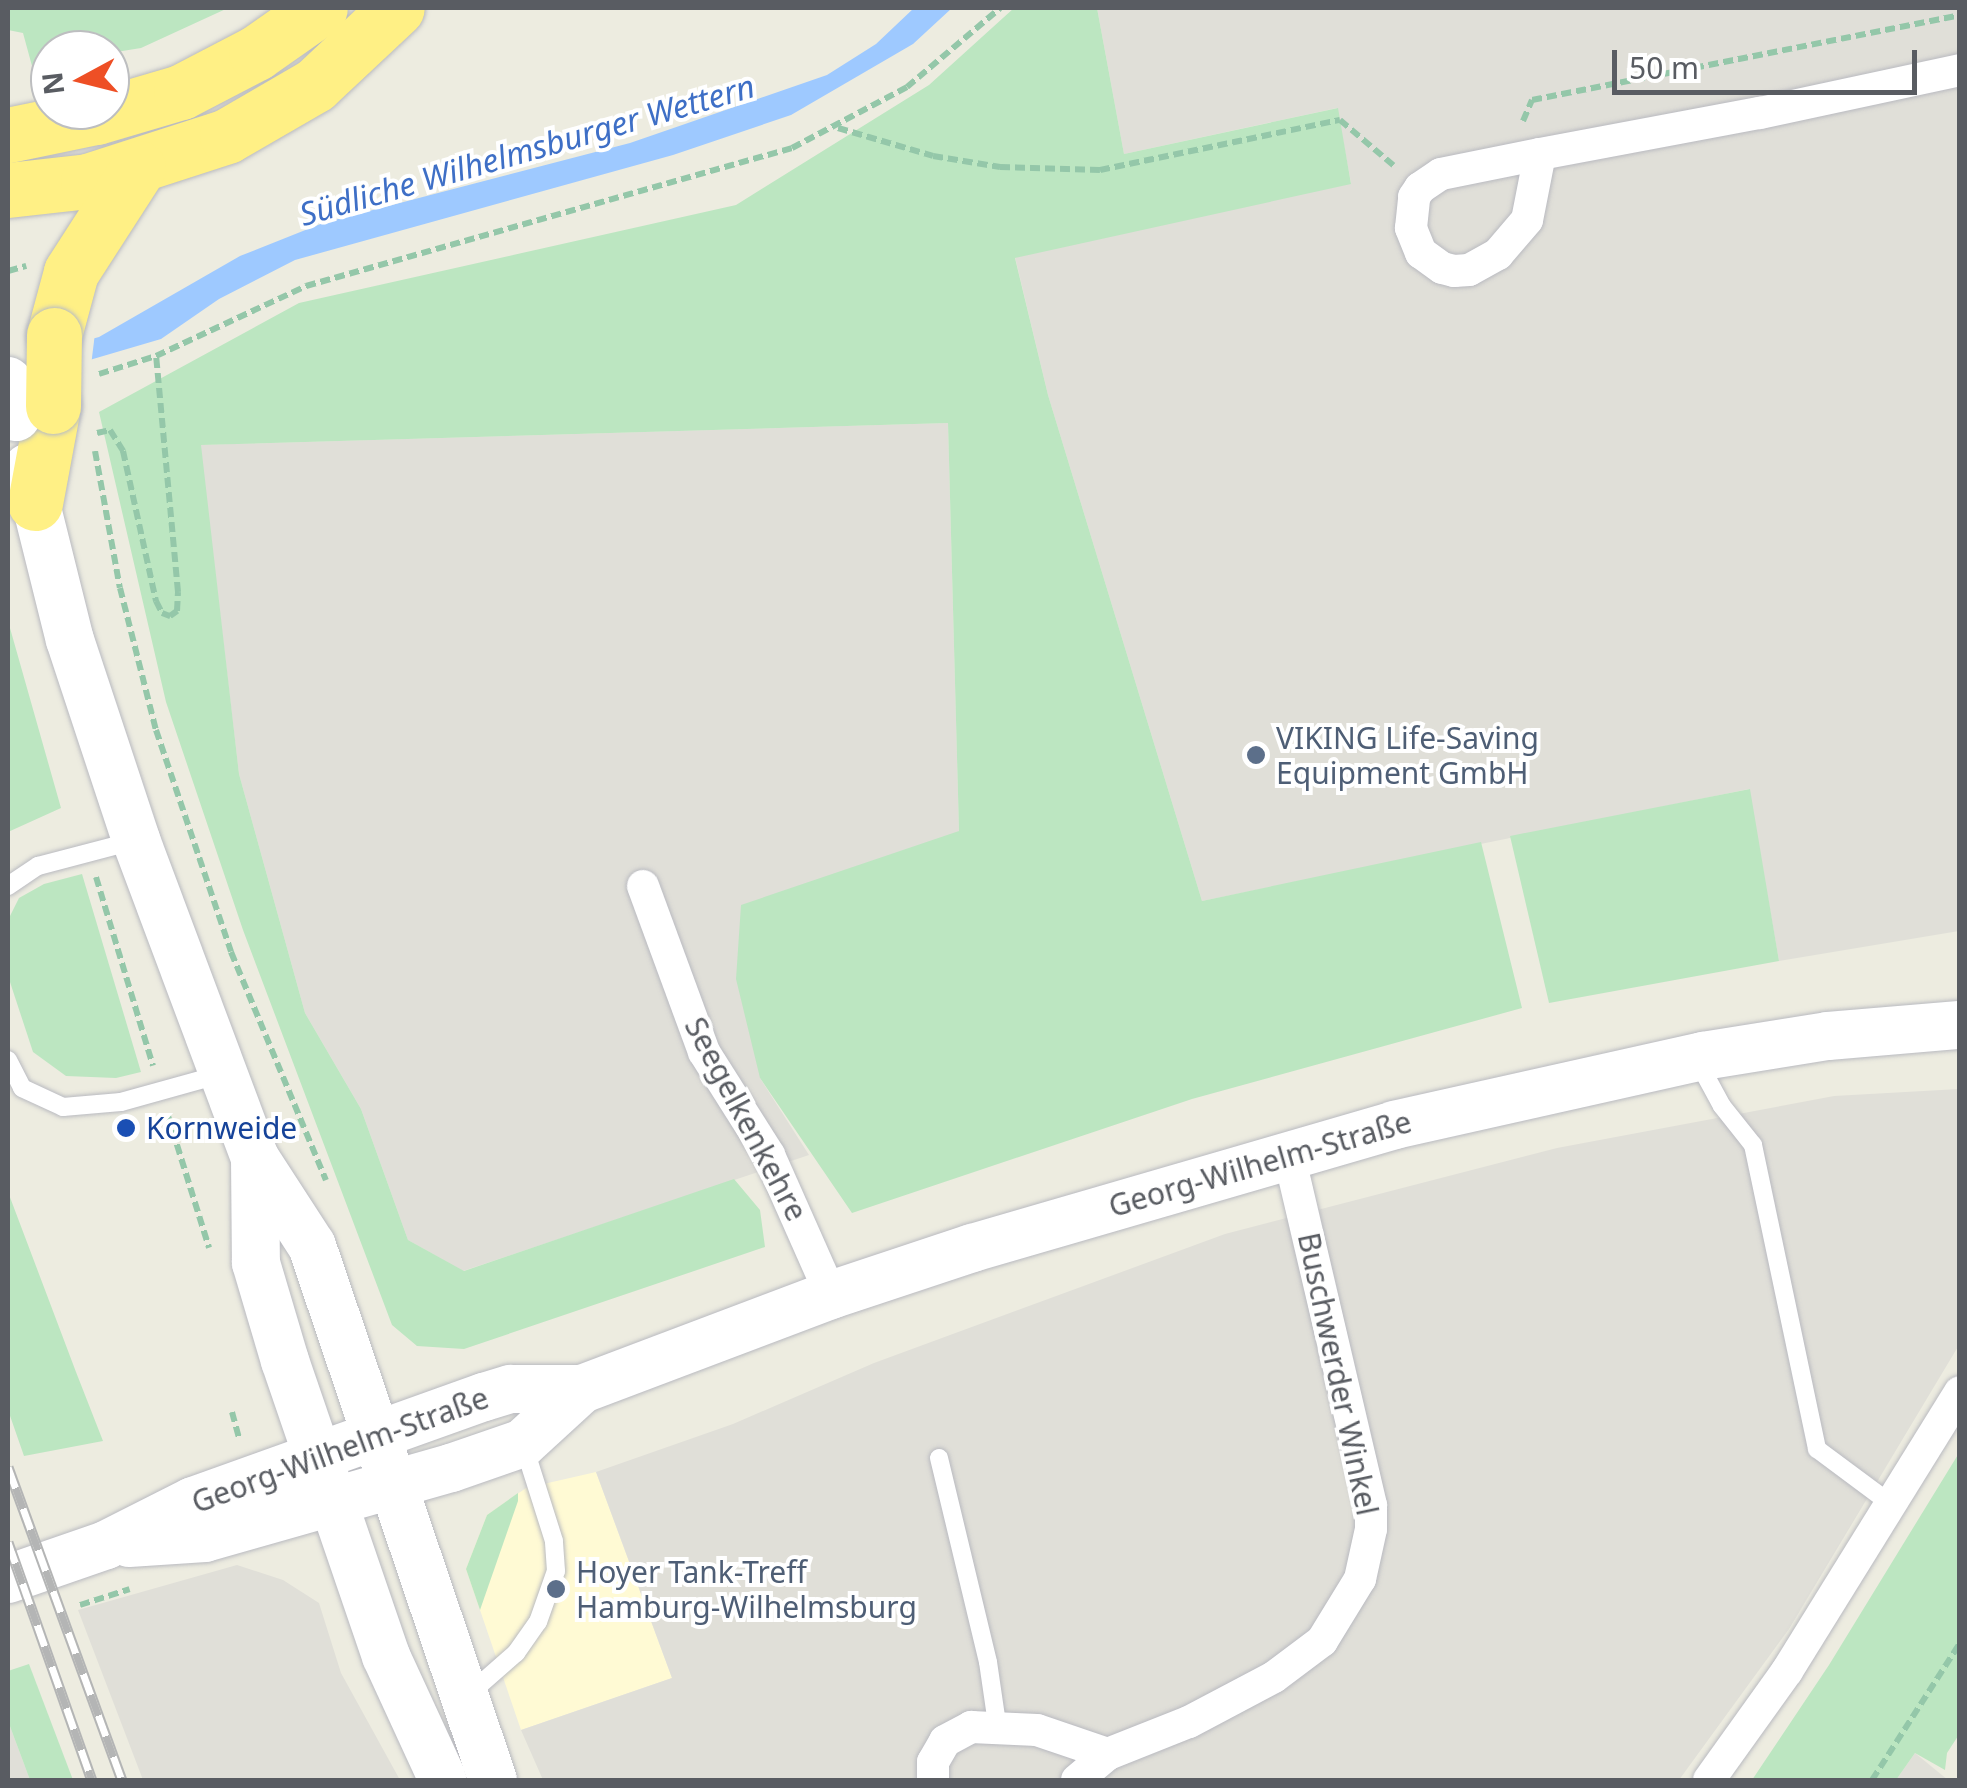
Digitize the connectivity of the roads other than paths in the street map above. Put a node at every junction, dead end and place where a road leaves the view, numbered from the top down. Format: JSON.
{"nodes":[{"id":1,"x":320,"y":8,"type":"edge"},
{"id":2,"x":397,"y":8,"type":"edge"},
{"id":3,"x":1960,"y":70,"type":"edge"},
{"id":4,"x":8,"y":135,"type":"edge"},
{"id":5,"x":1540,"y":154,"type":"junction"},
{"id":6,"x":138,"y":168,"type":"junction"},
{"id":7,"x":8,"y":190,"type":"edge"},
{"id":8,"x":25,"y":401,"type":"edge"},
{"id":9,"x":35,"y":504,"type":"joint"},
{"id":10,"x":136,"y":840,"type":"junction"},
{"id":11,"x":8,"y":886,"type":"edge"},
{"id":12,"x":643,"y":886,"type":"dead end"},
{"id":13,"x":1960,"y":1025,"type":"edge"},
{"id":14,"x":1695,"y":1057,"type":"junction"},
{"id":15,"x":8,"y":1060,"type":"edge"},
{"id":16,"x":222,"y":1074,"type":"junction"},
{"id":17,"x":1288,"y":1155,"type":"junction"},
{"id":18,"x":255,"y":1158,"type":"junction"},
{"id":19,"x":831,"y":1295,"type":"junction"},
{"id":20,"x":582,"y":1389,"type":"junction"},
{"id":21,"x":1960,"y":1392,"type":"edge"},
{"id":22,"x":375,"y":1436,"type":"junction"},
{"id":23,"x":523,"y":1443,"type":"junction"},
{"id":24,"x":314,"y":1457,"type":"junction"},
{"id":25,"x":939,"y":1458,"type":"dead end"},
{"id":26,"x":392,"y":1488,"type":"junction"},
{"id":27,"x":1891,"y":1504,"type":"junction"},
{"id":28,"x":330,"y":1505,"type":"junction"},
{"id":29,"x":106,"y":1545,"type":"junction"},
{"id":30,"x":8,"y":1580,"type":"edge"},
{"id":31,"x":463,"y":1699,"type":"junction"},
{"id":32,"x":997,"y":1724,"type":"junction"},
{"id":33,"x":1108,"y":1754,"type":"junction"},
{"id":34,"x":443,"y":1780,"type":"edge"},
{"id":35,"x":493,"y":1780,"type":"edge"},
{"id":36,"x":933,"y":1780,"type":"edge"},
{"id":37,"x":1077,"y":1780,"type":"edge"},
{"id":38,"x":1709,"y":1780,"type":"edge"}],
"edges":[{"from":1,"to":4,"type":"highway"},
{"from":2,"to":6,"type":"highway"},
{"from":3,"to":5,"type":"street"},
{"from":5,"to":5,"type":"street"},
{"from":6,"to":7,"type":"highway"},
{"from":6,"to":8,"type":"highway","bridge":true},
{"from":8,"to":9,"type":"highway"},
{"from":9,"to":10,"type":"main road"},
{"from":10,"to":11,"type":"lane"},
{"from":10,"to":16,"type":"main road"},
{"from":12,"to":19,"type":"street","name":"Seegelkenkehre"},
{"from":13,"to":14,"type":"main road","name":"Georg-Wilhelm-Straße"},
{"from":14,"to":17,"type":"main road","name":"Georg-Wilhelm-Straße"},
{"from":14,"to":27,"type":"lane"},
{"from":15,"to":16,"type":"lane"},
{"from":16,"to":18,"type":"main road"},
{"from":17,"to":19,"type":"main road","name":"Georg-Wilhelm-Straße"},
{"from":17,"to":33,"type":"street","name":"Buschwerder Winkel"},
{"from":18,"to":22,"type":"main road"},
{"from":18,"to":24,"type":"main road"},
{"from":19,"to":20,"type":"main road","name":"Georg-Wilhelm-Straße"},
{"from":20,"to":22,"type":"main road","name":"Georg-Wilhelm-Straße"},
{"from":20,"to":23,"type":"main road","name":"Georg-Wilhelm-Straße"},
{"from":21,"to":27,"type":"street"},
{"from":22,"to":24,"type":"main road","name":"Georg-Wilhelm-Straße"},
{"from":22,"to":26,"type":"main road"},
{"from":23,"to":26,"type":"main road","name":"Georg-Wilhelm-Straße"},
{"from":23,"to":31,"type":"lane"},
{"from":24,"to":28,"type":"main road"},
{"from":24,"to":29,"type":"main road","name":"Georg-Wilhelm-Straße"},
{"from":25,"to":32,"type":"lane"},
{"from":26,"to":28,"type":"main road","name":"Georg-Wilhelm-Straße"},
{"from":26,"to":31,"type":"main road"},
{"from":27,"to":38,"type":"street"},
{"from":28,"to":29,"type":"main road","name":"Georg-Wilhelm-Straße"},
{"from":28,"to":34,"type":"main road"},
{"from":29,"to":30,"type":"main road","name":"Georg-Wilhelm-Straße"},
{"from":31,"to":35,"type":"main road"},
{"from":32,"to":33,"type":"street"},
{"from":32,"to":36,"type":"street"},
{"from":33,"to":37,"type":"street","name":"Buschwerder Winkel"}]}
